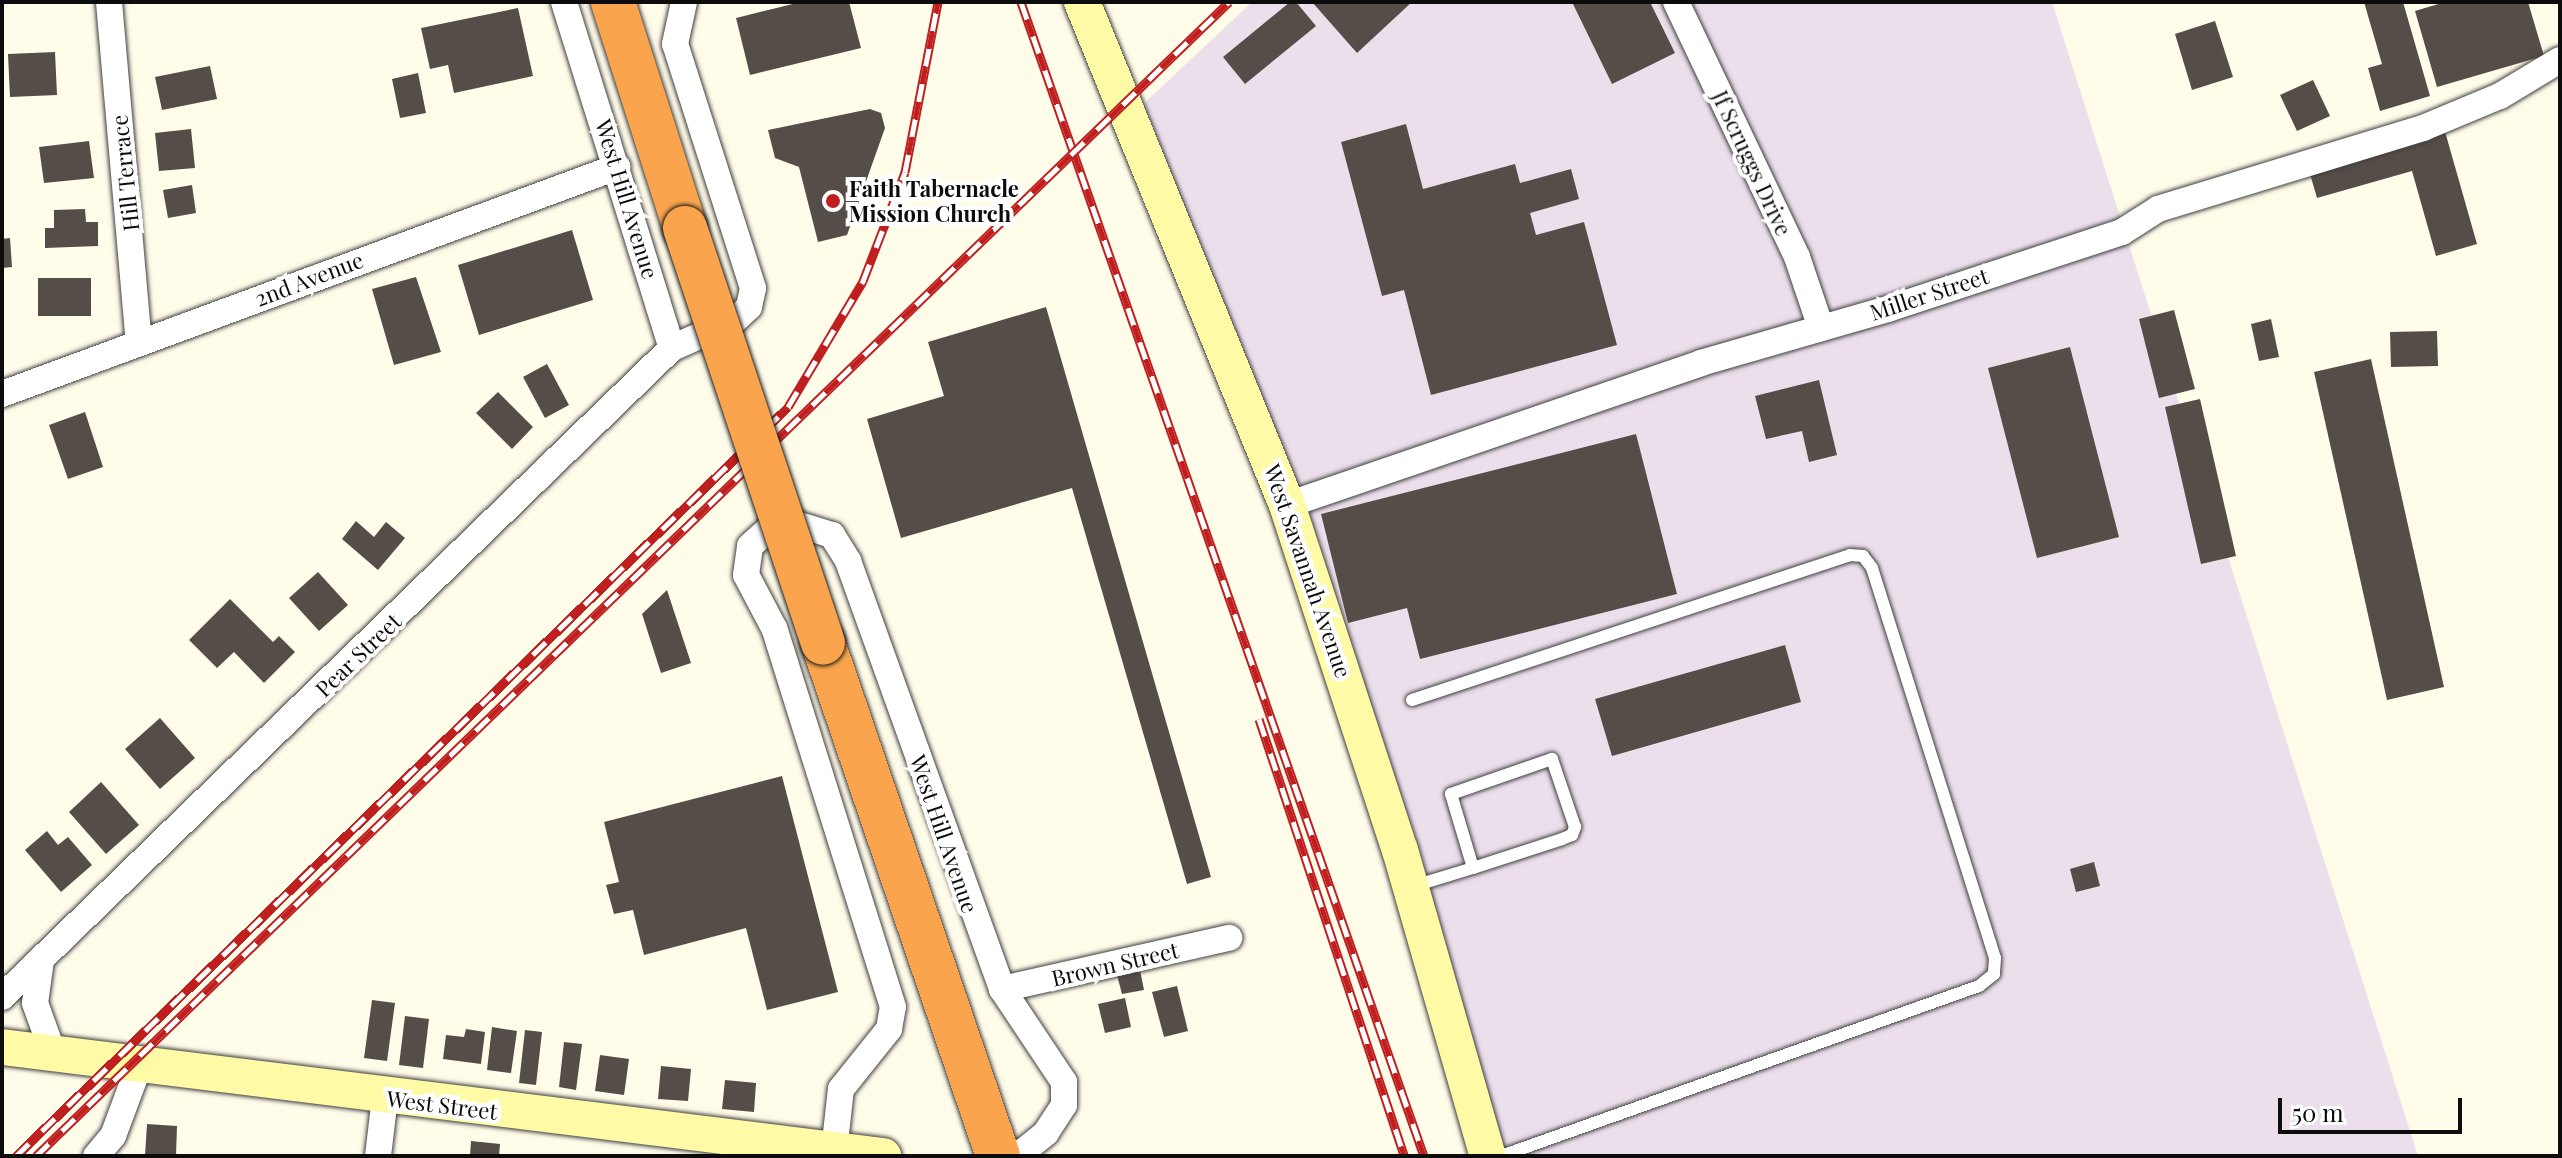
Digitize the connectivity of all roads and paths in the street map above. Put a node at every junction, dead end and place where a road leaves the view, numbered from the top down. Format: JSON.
{"nodes":[{"id":1,"x":109,"y":2,"type":"edge"},
{"id":2,"x":564,"y":2,"type":"edge"},
{"id":3,"x":613,"y":2,"type":"edge"},
{"id":4,"x":684,"y":2,"type":"edge"},
{"id":5,"x":1082,"y":2,"type":"edge"},
{"id":6,"x":1676,"y":2,"type":"edge"},
{"id":7,"x":2560,"y":60,"type":"edge"},
{"id":8,"x":617,"y":167,"type":"junction"},
{"id":9,"x":1821,"y":328,"type":"junction"},
{"id":10,"x":139,"y":343,"type":"junction"},
{"id":11,"x":672,"y":348,"type":"junction"},
{"id":12,"x":2,"y":394,"type":"edge"},
{"id":13,"x":1287,"y":505,"type":"junction"},
{"id":14,"x":1412,"y":700,"type":"dead end"},
{"id":15,"x":1473,"y":868,"type":"junction"},
{"id":16,"x":1412,"y":887,"type":"junction"},
{"id":17,"x":1229,"y":938,"type":"dead end"},
{"id":18,"x":41,"y":960,"type":"junction"},
{"id":19,"x":1002,"y":989,"type":"junction"},
{"id":20,"x":2,"y":997,"type":"edge"},
{"id":21,"x":2,"y":1047,"type":"edge"},
{"id":22,"x":53,"y":1053,"type":"junction"},
{"id":23,"x":139,"y":1066,"type":"junction"},
{"id":24,"x":385,"y":1097,"type":"junction"},
{"id":25,"x":115,"y":1146,"type":"edge"},
{"id":26,"x":834,"y":1151,"type":"junction"},
{"id":27,"x":96,"y":1156,"type":"edge"},
{"id":28,"x":378,"y":1156,"type":"edge"},
{"id":29,"x":883,"y":1156,"type":"edge"},
{"id":30,"x":998,"y":1156,"type":"edge"},
{"id":31,"x":1018,"y":1156,"type":"edge"},
{"id":32,"x":1488,"y":1156,"type":"edge"},
{"id":33,"x":1501,"y":1156,"type":"edge"}],
"edges":[{"from":1,"to":10,"type":"street","name":"Hill Terrace"},
{"from":2,"to":8,"type":"street","name":"West Hill Avenue"},
{"from":3,"to":30,"type":"highway","name":"West Hill Avenue","bridge":true},
{"from":4,"to":11,"type":"street"},
{"from":5,"to":13,"type":"street","name":"West Savannah Avenue"},
{"from":6,"to":9,"type":"street","name":"Jf Scruggs Drive"},
{"from":7,"to":9,"type":"street","name":"Miller Street"},
{"from":8,"to":10,"type":"street","name":"2nd Avenue"},
{"from":8,"to":11,"type":"street","name":"West Hill Avenue"},
{"from":9,"to":13,"type":"street","name":"Miller Street"},
{"from":10,"to":12,"type":"street","name":"2nd Avenue"},
{"from":11,"to":18,"type":"street","name":"Pear Street"},
{"from":13,"to":16,"type":"street","name":"West Savannah Avenue"},
{"from":14,"to":33,"type":"lane"},
{"from":15,"to":15,"type":"lane"},
{"from":15,"to":16,"type":"lane"},
{"from":16,"to":32,"type":"street","name":"West Savannah Avenue"},
{"from":17,"to":19,"type":"street","name":"Brown Street"},
{"from":18,"to":20,"type":"street","name":"Pear Street"},
{"from":18,"to":22,"type":"street"},
{"from":19,"to":26,"type":"street","name":"West Hill Avenue"},
{"from":19,"to":31,"type":"street","name":"West Hill Avenue"},
{"from":21,"to":22,"type":"street","name":"West Street"},
{"from":22,"to":23,"type":"street","name":"West Street"},
{"from":23,"to":24,"type":"street","name":"West Street"},
{"from":23,"to":25,"type":"street"},
{"from":24,"to":26,"type":"street","name":"West Street"},
{"from":24,"to":28,"type":"street"},
{"from":25,"to":27,"type":"street"},
{"from":26,"to":29,"type":"street","name":"West Street"}]}
